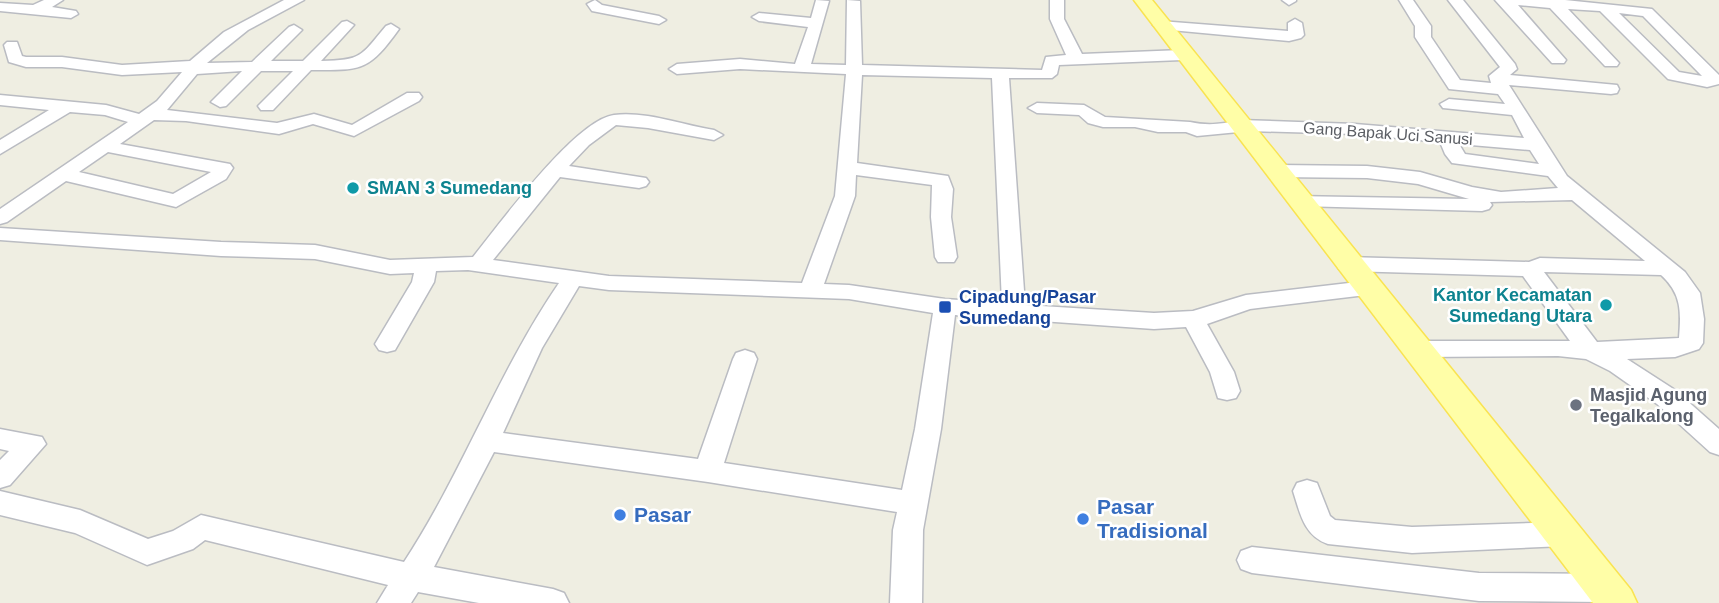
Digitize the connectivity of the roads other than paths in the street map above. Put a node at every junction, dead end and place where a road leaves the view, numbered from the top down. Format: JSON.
{"nodes":[{"id":1,"x":5,"y":0,"type":"edge"},
{"id":2,"x":56,"y":0,"type":"edge"},
{"id":3,"x":297,"y":0,"type":"edge"},
{"id":4,"x":1057,"y":0,"type":"edge"},
{"id":5,"x":1143,"y":0,"type":"edge"},
{"id":6,"x":1406,"y":0,"type":"edge"},
{"id":7,"x":1455,"y":0,"type":"edge"},
{"id":8,"x":1504,"y":0,"type":"edge"},
{"id":9,"x":822,"y":1,"type":"edge"},
{"id":10,"x":853,"y":1,"type":"edge"},
{"id":11,"x":593,"y":2,"type":"edge"},
{"id":12,"x":1552,"y":2,"type":"edge"},
{"id":13,"x":0,"y":6,"type":"edge"},
{"id":14,"x":1604,"y":7,"type":"junction"},
{"id":15,"x":35,"y":9,"type":"junction"},
{"id":16,"x":71,"y":14,"type":"dead end"},
{"id":17,"x":759,"y":17,"type":"dead end"},
{"id":18,"x":659,"y":20,"type":"dead end"},
{"id":19,"x":817,"y":23,"type":"junction"},
{"id":20,"x":1295,"y":23,"type":"dead end"},
{"id":21,"x":1160,"y":24,"type":"junction"},
{"id":22,"x":347,"y":25,"type":"dead end"},
{"id":23,"x":391,"y":29,"type":"dead end"},
{"id":24,"x":294,"y":30,"type":"dead end"},
{"id":25,"x":12,"y":45,"type":"dead end"},
{"id":26,"x":1182,"y":55,"type":"junction"},
{"id":27,"x":1076,"y":58,"type":"junction"},
{"id":28,"x":1611,"y":63,"type":"dead end"},
{"id":29,"x":254,"y":67,"type":"junction"},
{"id":30,"x":309,"y":67,"type":"junction"},
{"id":31,"x":194,"y":68,"type":"junction"},
{"id":32,"x":677,"y":69,"type":"dead end"},
{"id":33,"x":801,"y":69,"type":"junction"},
{"id":34,"x":853,"y":70,"type":"junction"},
{"id":35,"x":1000,"y":73,"type":"junction"},
{"id":36,"x":1544,"y":83,"type":"junction"},
{"id":37,"x":1501,"y":84,"type":"junction"},
{"id":38,"x":1611,"y":89,"type":"dead end"},
{"id":39,"x":413,"y":97,"type":"dead end"},
{"id":40,"x":0,"y":100,"type":"edge"},
{"id":41,"x":220,"y":102,"type":"dead end"},
{"id":42,"x":1450,"y":104,"type":"dead end"},
{"id":43,"x":267,"y":106,"type":"dead end"},
{"id":44,"x":66,"y":107,"type":"junction"},
{"id":45,"x":1037,"y":108,"type":"dead end"},
{"id":46,"x":1518,"y":110,"type":"junction"},
{"id":47,"x":145,"y":118,"type":"junction"},
{"id":48,"x":1241,"y":127,"type":"junction"},
{"id":49,"x":714,"y":135,"type":"dead end"},
{"id":50,"x":1447,"y":136,"type":"junction"},
{"id":51,"x":1536,"y":145,"type":"junction"},
{"id":52,"x":103,"y":146,"type":"junction"},
{"id":53,"x":0,"y":148,"type":"edge"},
{"id":54,"x":848,"y":168,"type":"junction"},
{"id":55,"x":554,"y":170,"type":"junction"},
{"id":56,"x":1278,"y":171,"type":"junction"},
{"id":57,"x":1553,"y":171,"type":"junction"},
{"id":58,"x":61,"y":174,"type":"junction"},
{"id":59,"x":639,"y":182,"type":"dead end"},
{"id":60,"x":1577,"y":194,"type":"junction"},
{"id":61,"x":1501,"y":198,"type":"junction"},
{"id":62,"x":1300,"y":200,"type":"junction"},
{"id":63,"x":0,"y":218,"type":"edge"},
{"id":64,"x":0,"y":234,"type":"edge"},
{"id":65,"x":946,"y":257,"type":"dead end"},
{"id":66,"x":1348,"y":264,"type":"junction"},
{"id":67,"x":478,"y":265,"type":"junction"},
{"id":68,"x":426,"y":266,"type":"junction"},
{"id":69,"x":1667,"y":268,"type":"junction"},
{"id":70,"x":1532,"y":270,"type":"junction"},
{"id":71,"x":574,"y":276,"type":"junction"},
{"id":72,"x":1366,"y":288,"type":"junction"},
{"id":73,"x":811,"y":289,"type":"junction"},
{"id":74,"x":945,"y":307,"type":"junction"},
{"id":75,"x":1014,"y":311,"type":"junction"},
{"id":76,"x":1194,"y":319,"type":"junction"},
{"id":77,"x":387,"y":344,"type":"dead end"},
{"id":78,"x":1418,"y":349,"type":"junction"},
{"id":79,"x":1591,"y":351,"type":"junction"},
{"id":80,"x":746,"y":359,"type":"dead end"},
{"id":81,"x":1227,"y":391,"type":"dead end"},
{"id":82,"x":0,"y":439,"type":"edge"},
{"id":83,"x":485,"y":441,"type":"junction"},
{"id":84,"x":1719,"y":445,"type":"edge"},
{"id":85,"x":708,"y":471,"type":"junction"},
{"id":86,"x":0,"y":477,"type":"edge"},
{"id":87,"x":1307,"y":491,"type":"dead end"},
{"id":88,"x":0,"y":502,"type":"edge"},
{"id":89,"x":912,"y":503,"type":"junction"},
{"id":90,"x":1564,"y":534,"type":"junction"},
{"id":91,"x":1252,"y":560,"type":"dead end"},
{"id":92,"x":412,"y":577,"type":"junction"},
{"id":93,"x":1611,"y":595,"type":"edge"},
{"id":94,"x":393,"y":603,"type":"edge"},
{"id":95,"x":553,"y":603,"type":"edge"},
{"id":96,"x":906,"y":603,"type":"edge"}],
"edges":[{"from":1,"to":13,"type":"street"},
{"from":2,"to":15,"type":"street"},
{"from":3,"to":31,"type":"street"},
{"from":4,"to":27,"type":"street"},
{"from":5,"to":21,"type":"main road"},
{"from":6,"to":37,"type":"street"},
{"from":7,"to":37,"type":"street"},
{"from":8,"to":12,"type":"street"},
{"from":8,"to":36,"type":"street"},
{"from":9,"to":19,"type":"street"},
{"from":10,"to":34,"type":"street"},
{"from":11,"to":18,"type":"street"},
{"from":12,"to":14,"type":"street"},
{"from":12,"to":28,"type":"street"},
{"from":13,"to":15,"type":"street"},
{"from":14,"to":14,"type":"street"},
{"from":15,"to":16,"type":"street"},
{"from":17,"to":19,"type":"street"},
{"from":19,"to":33,"type":"street"},
{"from":20,"to":21,"type":"street"},
{"from":21,"to":26,"type":"main road"},
{"from":22,"to":30,"type":"street"},
{"from":23,"to":30,"type":"street"},
{"from":24,"to":29,"type":"street"},
{"from":25,"to":31,"type":"street"},
{"from":26,"to":27,"type":"street"},
{"from":26,"to":48,"type":"main road"},
{"from":27,"to":35,"type":"street"},
{"from":29,"to":30,"type":"street"},
{"from":29,"to":31,"type":"street"},
{"from":29,"to":41,"type":"street"},
{"from":30,"to":43,"type":"street"},
{"from":31,"to":47,"type":"street"},
{"from":32,"to":33,"type":"street"},
{"from":33,"to":34,"type":"street"},
{"from":34,"to":35,"type":"street"},
{"from":34,"to":54,"type":"street"},
{"from":35,"to":75,"type":"street"},
{"from":36,"to":37,"type":"street"},
{"from":36,"to":38,"type":"street"},
{"from":37,"to":46,"type":"street"},
{"from":39,"to":47,"type":"street"},
{"from":40,"to":44,"type":"street"},
{"from":42,"to":46,"type":"street"},
{"from":44,"to":47,"type":"street"},
{"from":44,"to":53,"type":"street"},
{"from":45,"to":48,"type":"street","name":"Gang Bapak Uci Sanusi"},
{"from":46,"to":51,"type":"street"},
{"from":47,"to":52,"type":"street"},
{"from":48,"to":50,"type":"street","name":"Gang Bapak Uci Sanusi"},
{"from":48,"to":56,"type":"main road"},
{"from":49,"to":55,"type":"street"},
{"from":50,"to":51,"type":"street","name":"Gang Bapak Uci Sanusi"},
{"from":50,"to":57,"type":"street"},
{"from":51,"to":57,"type":"street"},
{"from":52,"to":58,"type":"street"},
{"from":52,"to":58,"type":"street"},
{"from":54,"to":65,"type":"street"},
{"from":54,"to":73,"type":"street"},
{"from":55,"to":59,"type":"street"},
{"from":55,"to":67,"type":"street"},
{"from":56,"to":61,"type":"street"},
{"from":56,"to":62,"type":"main road"},
{"from":57,"to":60,"type":"street"},
{"from":58,"to":63,"type":"street"},
{"from":60,"to":61,"type":"street"},
{"from":60,"to":69,"type":"street"},
{"from":61,"to":62,"type":"street"},
{"from":62,"to":66,"type":"main road"},
{"from":64,"to":68,"type":"street"},
{"from":66,"to":70,"type":"street"},
{"from":66,"to":72,"type":"main road"},
{"from":67,"to":68,"type":"street"},
{"from":67,"to":71,"type":"street"},
{"from":68,"to":77,"type":"street"},
{"from":69,"to":70,"type":"street"},
{"from":69,"to":79,"type":"street"},
{"from":70,"to":79,"type":"street"},
{"from":71,"to":73,"type":"street"},
{"from":71,"to":83,"type":"street"},
{"from":72,"to":76,"type":"street"},
{"from":72,"to":78,"type":"main road"},
{"from":73,"to":74,"type":"street"},
{"from":74,"to":75,"type":"street"},
{"from":74,"to":89,"type":"street"},
{"from":75,"to":76,"type":"street"},
{"from":76,"to":81,"type":"street"},
{"from":78,"to":79,"type":"street"},
{"from":78,"to":90,"type":"main road"},
{"from":79,"to":84,"type":"street"},
{"from":80,"to":85,"type":"street"},
{"from":82,"to":86,"type":"street"},
{"from":83,"to":85,"type":"street"},
{"from":83,"to":92,"type":"street"},
{"from":85,"to":89,"type":"street"},
{"from":87,"to":90,"type":"street"},
{"from":88,"to":92,"type":"street"},
{"from":89,"to":96,"type":"street"},
{"from":90,"to":93,"type":"main road"},
{"from":91,"to":93,"type":"street"},
{"from":92,"to":94,"type":"street"},
{"from":92,"to":95,"type":"street"}]}
